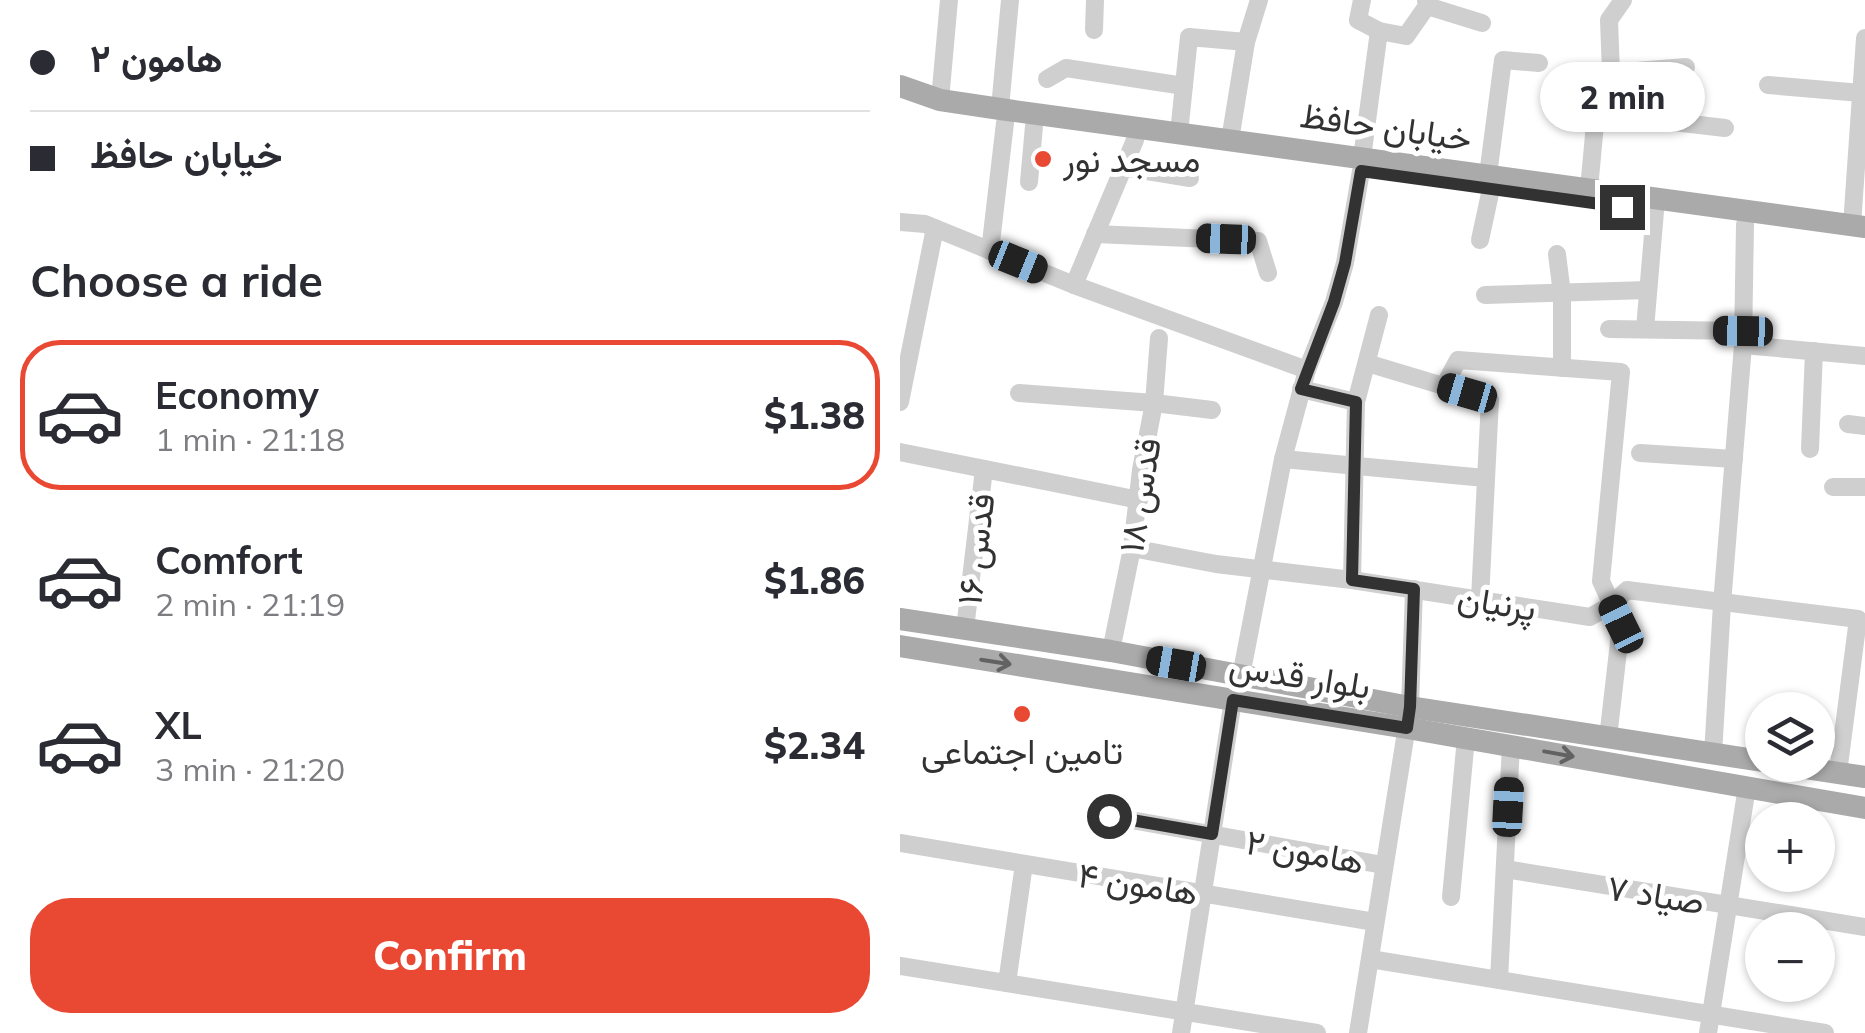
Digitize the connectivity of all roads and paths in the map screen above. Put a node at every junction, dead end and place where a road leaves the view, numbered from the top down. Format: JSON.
{"nodes":[{"id":1,"x":949,"y":0,"type":"edge"},
{"id":2,"x":1010,"y":0,"type":"edge"},
{"id":3,"x":1094,"y":0,"type":"edge"},
{"id":4,"x":1259,"y":0,"type":"edge"},
{"id":5,"x":1362,"y":0,"type":"edge"},
{"id":6,"x":1623,"y":0,"type":"edge"},
{"id":7,"x":1426,"y":3,"type":"edge"},
{"id":8,"x":1482,"y":23,"type":"dead end"},
{"id":9,"x":1094,"y":30,"type":"dead end"},
{"id":10,"x":1379,"y":31,"type":"junction"},
{"id":11,"x":1865,"y":38,"type":"edge"},
{"id":12,"x":1246,"y":42,"type":"junction"},
{"id":13,"x":1538,"y":63,"type":"dead end"},
{"id":14,"x":1686,"y":67,"type":"dead end"},
{"id":15,"x":1611,"y":73,"type":"junction"},
{"id":16,"x":1047,"y":79,"type":"dead end"},
{"id":17,"x":1863,"y":81,"type":"edge"},
{"id":18,"x":1768,"y":85,"type":"dead end"},
{"id":19,"x":900,"y":86,"type":"edge"},
{"id":20,"x":1184,"y":86,"type":"junction"},
{"id":21,"x":900,"y":100,"type":"edge"},
{"id":22,"x":940,"y":100,"type":"junction"},
{"id":23,"x":1596,"y":113,"type":"junction"},
{"id":24,"x":1003,"y":115,"type":"junction"},
{"id":25,"x":1034,"y":126,"type":"junction"},
{"id":26,"x":1725,"y":128,"type":"dead end"},
{"id":27,"x":1178,"y":133,"type":"junction"},
{"id":28,"x":1135,"y":140,"type":"junction"},
{"id":29,"x":1230,"y":140,"type":"junction"},
{"id":30,"x":1362,"y":165,"type":"junction"},
{"id":31,"x":1123,"y":168,"type":"junction"},
{"id":32,"x":1190,"y":178,"type":"dead end"},
{"id":33,"x":1030,"y":182,"type":"dead end"},
{"id":34,"x":1489,"y":182,"type":"junction"},
{"id":35,"x":1589,"y":189,"type":"junction"},
{"id":36,"x":1655,"y":211,"type":"junction"},
{"id":37,"x":900,"y":222,"type":"edge"},
{"id":38,"x":1746,"y":224,"type":"junction"},
{"id":39,"x":934,"y":228,"type":"junction"},
{"id":40,"x":1861,"y":231,"type":"edge"},
{"id":41,"x":1095,"y":234,"type":"junction"},
{"id":42,"x":1480,"y":240,"type":"dead end"},
{"id":43,"x":990,"y":250,"type":"junction"},
{"id":44,"x":1557,"y":254,"type":"dead end"},
{"id":45,"x":1268,"y":273,"type":"dead end"},
{"id":46,"x":1074,"y":285,"type":"junction"},
{"id":47,"x":1648,"y":290,"type":"junction"},
{"id":48,"x":1562,"y":294,"type":"junction"},
{"id":49,"x":1485,"y":295,"type":"dead end"},
{"id":50,"x":1379,"y":316,"type":"dead end"},
{"id":51,"x":1646,"y":328,"type":"junction"},
{"id":52,"x":1608,"y":329,"type":"dead end"},
{"id":53,"x":1159,"y":338,"type":"dead end"},
{"id":54,"x":1743,"y":338,"type":"junction"},
{"id":55,"x":1814,"y":351,"type":"junction"},
{"id":56,"x":1865,"y":356,"type":"edge"},
{"id":57,"x":904,"y":362,"type":"edge"},
{"id":58,"x":1367,"y":364,"type":"junction"},
{"id":59,"x":1562,"y":368,"type":"junction"},
{"id":60,"x":1307,"y":370,"type":"junction"},
{"id":61,"x":1444,"y":386,"type":"junction"},
{"id":62,"x":1301,"y":389,"type":"junction"},
{"id":63,"x":1019,"y":394,"type":"dead end"},
{"id":64,"x":900,"y":402,"type":"edge"},
{"id":65,"x":1356,"y":402,"type":"junction"},
{"id":66,"x":1154,"y":404,"type":"junction"},
{"id":67,"x":1212,"y":410,"type":"dead end"},
{"id":68,"x":1810,"y":449,"type":"dead end"},
{"id":69,"x":900,"y":452,"type":"edge"},
{"id":70,"x":1640,"y":452,"type":"dead end"},
{"id":71,"x":1283,"y":459,"type":"junction"},
{"id":72,"x":1734,"y":459,"type":"junction"},
{"id":73,"x":1354,"y":466,"type":"junction"},
{"id":74,"x":984,"y":469,"type":"junction"},
{"id":75,"x":1485,"y":478,"type":"junction"},
{"id":76,"x":1833,"y":487,"type":"dead end"},
{"id":77,"x":1865,"y":487,"type":"edge"},
{"id":78,"x":1139,"y":500,"type":"junction"},
{"id":79,"x":1132,"y":548,"type":"junction"},
{"id":80,"x":1261,"y":570,"type":"junction"},
{"id":81,"x":1352,"y":580,"type":"junction"},
{"id":82,"x":1414,"y":589,"type":"junction"},
{"id":83,"x":1480,"y":599,"type":"junction"},
{"id":84,"x":1722,"y":604,"type":"junction"},
{"id":85,"x":1612,"y":605,"type":"junction"},
{"id":86,"x":900,"y":619,"type":"edge"},
{"id":87,"x":965,"y":629,"type":"junction"},
{"id":88,"x":900,"y":646,"type":"edge"},
{"id":89,"x":1111,"y":651,"type":"junction"},
{"id":90,"x":1241,"y":676,"type":"junction"},
{"id":91,"x":1233,"y":700,"type":"junction"},
{"id":92,"x":1408,"y":718,"type":"junction"},
{"id":93,"x":1466,"y":738,"type":"junction"},
{"id":94,"x":1608,"y":738,"type":"junction"},
{"id":95,"x":1511,"y":745,"type":"junction"},
{"id":96,"x":1713,"y":754,"type":"junction"},
{"id":97,"x":1745,"y":759,"type":"edge"},
{"id":98,"x":1835,"y":773,"type":"edge"},
{"id":99,"x":1838,"y":773,"type":"junction"},
{"id":100,"x":1865,"y":777,"type":"edge"},
{"id":101,"x":1748,"y":786,"type":"junction"},
{"id":102,"x":1865,"y":808,"type":"edge"},
{"id":103,"x":1109,"y":816,"type":"dead end"},
{"id":104,"x":1212,"y":834,"type":"junction"},
{"id":105,"x":900,"y":843,"type":"edge"},
{"id":106,"x":1024,"y":864,"type":"junction"},
{"id":107,"x":1383,"y":864,"type":"junction"},
{"id":108,"x":1506,"y":869,"type":"junction"},
{"id":109,"x":1203,"y":893,"type":"junction"},
{"id":110,"x":1451,"y":897,"type":"dead end"},
{"id":111,"x":1728,"y":906,"type":"junction"},
{"id":112,"x":1375,"y":922,"type":"junction"},
{"id":113,"x":1865,"y":927,"type":"edge"},
{"id":114,"x":1370,"y":959,"type":"junction"},
{"id":115,"x":900,"y":966,"type":"edge"},
{"id":116,"x":1500,"y":980,"type":"junction"},
{"id":117,"x":1007,"y":983,"type":"junction"},
{"id":118,"x":1185,"y":1010,"type":"junction"},
{"id":119,"x":1710,"y":1024,"type":"edge"},
{"id":120,"x":1181,"y":1033,"type":"edge"},
{"id":121,"x":1317,"y":1033,"type":"edge"},
{"id":122,"x":1358,"y":1033,"type":"edge"},
{"id":123,"x":1824,"y":1033,"type":"edge"}],
"edges":[{"from":1,"to":22,"type":"street"},
{"from":2,"to":24,"type":"street"},
{"from":3,"to":9,"type":"street"},
{"from":4,"to":12,"type":"street"},
{"from":5,"to":10,"type":"street"},
{"from":6,"to":15,"type":"street"},
{"from":7,"to":8,"type":"street"},
{"from":7,"to":10,"type":"street"},
{"from":10,"to":30,"type":"street"},
{"from":11,"to":17,"type":"street"},
{"from":12,"to":20,"type":"street"},
{"from":12,"to":29,"type":"street"},
{"from":13,"to":34,"type":"street"},
{"from":14,"to":15,"type":"street"},
{"from":15,"to":23,"type":"street"},
{"from":16,"to":20,"type":"street"},
{"from":17,"to":18,"type":"street"},
{"from":17,"to":40,"type":"street"},
{"from":19,"to":22,"type":"main road","name":"خیابان حافظ"},
{"from":20,"to":27,"type":"street"},
{"from":21,"to":24,"type":"main road","name":"خیابان حافظ"},
{"from":22,"to":24,"type":"main road","name":"خیابان حافظ"},
{"from":23,"to":26,"type":"street"},
{"from":23,"to":35,"type":"street"},
{"from":24,"to":25,"type":"main road","name":"خیابان حافظ"},
{"from":24,"to":27,"type":"main road","name":"خیابان حافظ"},
{"from":24,"to":43,"type":"street"},
{"from":25,"to":28,"type":"main road","name":"خیابان حافظ"},
{"from":25,"to":33,"type":"street"},
{"from":27,"to":29,"type":"main road","name":"خیابان حافظ"},
{"from":28,"to":30,"type":"main road","name":"خیابان حافظ"},
{"from":28,"to":31,"type":"street"},
{"from":29,"to":30,"type":"main road","name":"خیابان حافظ"},
{"from":30,"to":34,"type":"main road","name":"خیابان حافظ"},
{"from":30,"to":60,"type":"street"},
{"from":31,"to":32,"type":"street"},
{"from":31,"to":41,"type":"street"},
{"from":34,"to":35,"type":"main road","name":"خیابان حافظ"},
{"from":34,"to":36,"type":"main road","name":"خیابان حافظ"},
{"from":34,"to":42,"type":"street"},
{"from":35,"to":40,"type":"main road","name":"خیابان حافظ"},
{"from":36,"to":38,"type":"main road","name":"خیابان حافظ"},
{"from":36,"to":47,"type":"street"},
{"from":37,"to":39,"type":"street"},
{"from":38,"to":40,"type":"main road","name":"خیابان حافظ"},
{"from":38,"to":54,"type":"street"},
{"from":39,"to":43,"type":"street"},
{"from":39,"to":57,"type":"street"},
{"from":41,"to":45,"type":"street"},
{"from":41,"to":46,"type":"street"},
{"from":43,"to":46,"type":"street"},
{"from":44,"to":48,"type":"street"},
{"from":46,"to":60,"type":"street"},
{"from":47,"to":48,"type":"street"},
{"from":47,"to":51,"type":"street"},
{"from":48,"to":49,"type":"street"},
{"from":48,"to":59,"type":"street"},
{"from":50,"to":58,"type":"street"},
{"from":51,"to":52,"type":"street"},
{"from":51,"to":54,"type":"street"},
{"from":53,"to":66,"type":"street","name":"قدس ۱۸"},
{"from":54,"to":55,"type":"street"},
{"from":54,"to":72,"type":"street"},
{"from":55,"to":56,"type":"street"},
{"from":55,"to":68,"type":"street"},
{"from":57,"to":64,"type":"street"},
{"from":58,"to":61,"type":"street"},
{"from":58,"to":65,"type":"street"},
{"from":59,"to":61,"type":"street"},
{"from":59,"to":85,"type":"street"},
{"from":60,"to":62,"type":"street"},
{"from":61,"to":75,"type":"street"},
{"from":62,"to":65,"type":"street"},
{"from":62,"to":71,"type":"street"},
{"from":63,"to":66,"type":"street"},
{"from":65,"to":73,"type":"street"},
{"from":66,"to":67,"type":"street"},
{"from":66,"to":78,"type":"street","name":"قدس ۱۸"},
{"from":69,"to":74,"type":"street"},
{"from":70,"to":72,"type":"street"},
{"from":71,"to":73,"type":"street"},
{"from":71,"to":80,"type":"street"},
{"from":72,"to":84,"type":"street"},
{"from":73,"to":75,"type":"street"},
{"from":73,"to":81,"type":"street"},
{"from":74,"to":78,"type":"street"},
{"from":74,"to":87,"type":"street","name":"قدس ۱۶"},
{"from":75,"to":83,"type":"street"},
{"from":76,"to":77,"type":"street"},
{"from":78,"to":79,"type":"street","name":"قدس ۱۸"},
{"from":79,"to":80,"type":"street","name":"پرنیان"},
{"from":79,"to":89,"type":"street","name":"قدس ۱۸"},
{"from":80,"to":81,"type":"street","name":"پرنیان"},
{"from":80,"to":90,"type":"street"},
{"from":81,"to":82,"type":"street","name":"پرنیان"},
{"from":82,"to":83,"type":"street","name":"پرنیان"},
{"from":82,"to":92,"type":"street"},
{"from":83,"to":85,"type":"street","name":"پرنیان"},
{"from":84,"to":85,"type":"street","name":"پرنیان"},
{"from":84,"to":96,"type":"street"},
{"from":84,"to":99,"type":"street"},
{"from":85,"to":94,"type":"street"},
{"from":86,"to":87,"type":"main road","name":"بلوار قدس"},
{"from":87,"to":89,"type":"main road","name":"بلوار قدس"},
{"from":88,"to":91,"type":"main road","name":"بلوار قدس","one_way":true},
{"from":89,"to":90,"type":"main road","name":"بلوار قدس"},
{"from":90,"to":92,"type":"main road","name":"بلوار قدس"},
{"from":91,"to":92,"type":"main road","name":"بلوار قدس"},
{"from":91,"to":104,"type":"street"},
{"from":92,"to":93,"type":"main road","name":"بلوار قدس"},
{"from":92,"to":94,"type":"main road","name":"بلوار قدس"},
{"from":92,"to":107,"type":"street"},
{"from":93,"to":95,"type":"main road","name":"بلوار قدس"},
{"from":93,"to":110,"type":"street"},
{"from":94,"to":96,"type":"main road","name":"بلوار قدس"},
{"from":95,"to":101,"type":"main road","name":"بلوار قدس","one_way":true},
{"from":95,"to":108,"type":"street"},
{"from":96,"to":97,"type":"main road","name":"بلوار قدس"},
{"from":98,"to":99,"type":"main road"},
{"from":99,"to":100,"type":"main road"},
{"from":101,"to":102,"type":"main road","name":"بلوار قدس"},
{"from":101,"to":111,"type":"street"},
{"from":103,"to":104,"type":"street","name":"هامون ۲"},
{"from":104,"to":107,"type":"street","name":"هامون ۲"},
{"from":104,"to":109,"type":"street"},
{"from":105,"to":106,"type":"street","name":"هامون ۴"},
{"from":106,"to":109,"type":"street","name":"هامون ۴"},
{"from":106,"to":117,"type":"street"},
{"from":107,"to":112,"type":"street"},
{"from":108,"to":111,"type":"street","name":"صیاد ۷"},
{"from":108,"to":116,"type":"street"},
{"from":109,"to":112,"type":"street","name":"هامون ۴"},
{"from":109,"to":118,"type":"street"},
{"from":111,"to":113,"type":"street","name":"صیاد ۷"},
{"from":111,"to":119,"type":"street"},
{"from":112,"to":114,"type":"street"},
{"from":114,"to":116,"type":"street"},
{"from":114,"to":122,"type":"street"},
{"from":115,"to":117,"type":"street"},
{"from":116,"to":119,"type":"street"},
{"from":117,"to":118,"type":"street"},
{"from":118,"to":120,"type":"street"},
{"from":118,"to":121,"type":"street"},
{"from":119,"to":123,"type":"street"}]}
